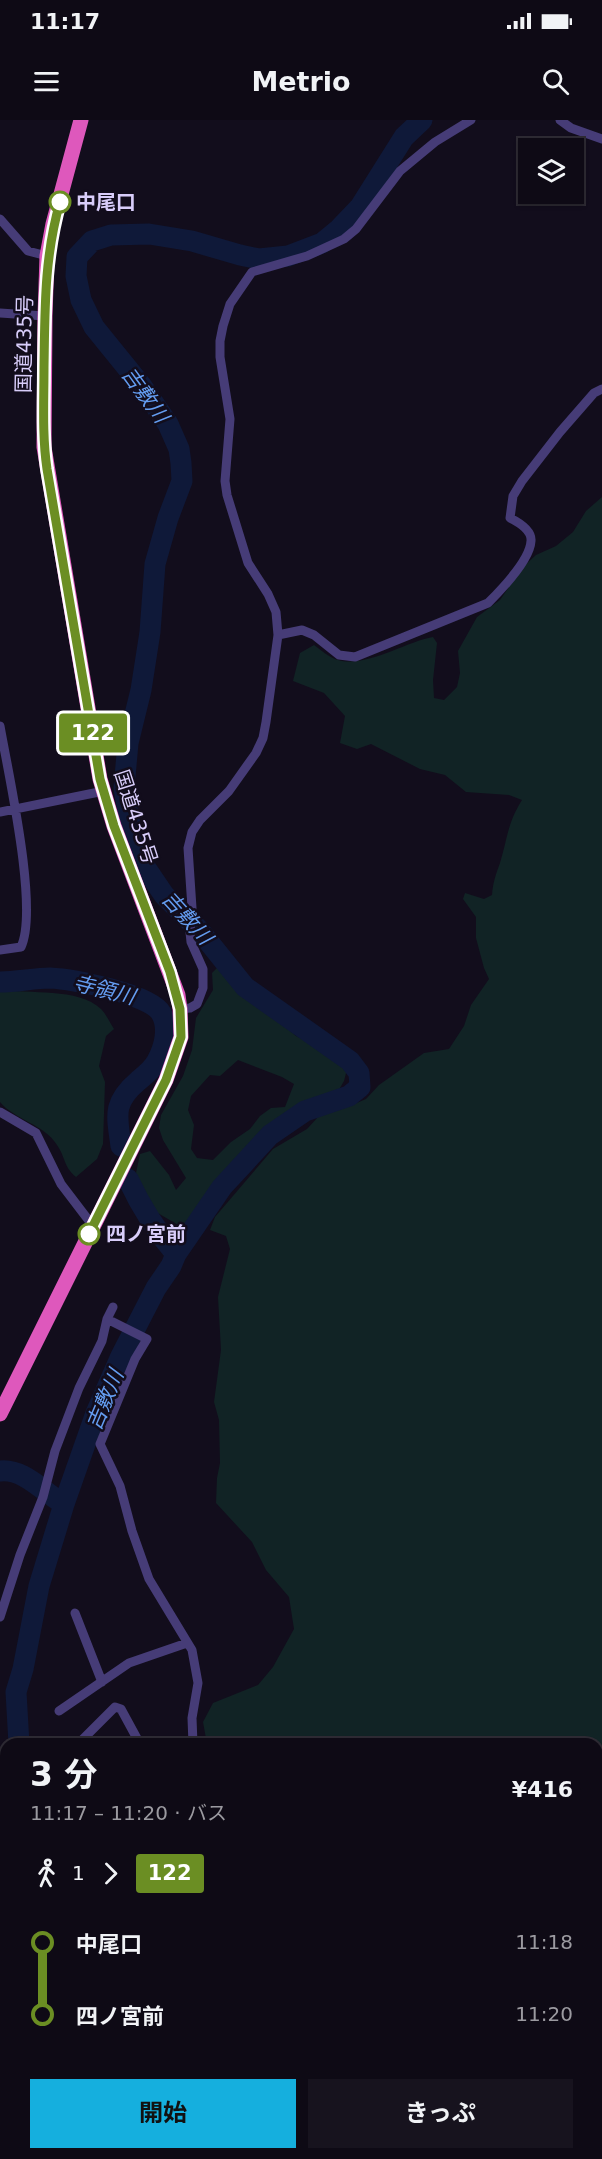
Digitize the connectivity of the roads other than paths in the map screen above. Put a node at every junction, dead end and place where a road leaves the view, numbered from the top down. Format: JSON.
{"nodes":[{"id":1,"x":81,"y":120,"type":"edge"},
{"id":2,"x":471,"y":120,"type":"edge"},
{"id":3,"x":560,"y":120,"type":"edge"},
{"id":4,"x":602,"y":139,"type":"edge"},
{"id":5,"x":0,"y":219,"type":"edge"},
{"id":6,"x":48,"y":256,"type":"junction"},
{"id":7,"x":0,"y":313,"type":"edge"},
{"id":8,"x":45,"y":316,"type":"junction"},
{"id":9,"x":602,"y":389,"type":"edge"},
{"id":10,"x":278,"y":635,"type":"junction"},
{"id":11,"x":0,"y":726,"type":"edge"},
{"id":12,"x":104,"y":791,"type":"junction"},
{"id":13,"x":15,"y":809,"type":"junction"},
{"id":14,"x":0,"y":812,"type":"edge"},
{"id":15,"x":0,"y":951,"type":"edge"},
{"id":16,"x":180,"y":1009,"type":"junction"},
{"id":17,"x":0,"y":1112,"type":"edge"},
{"id":18,"x":93,"y":1226,"type":"junction"},
{"id":19,"x":113,"y":1307,"type":"dead end"},
{"id":20,"x":108,"y":1319,"type":"junction"},
{"id":21,"x":0,"y":1414,"type":"edge"},
{"id":22,"x":75,"y":1613,"type":"dead end"},
{"id":23,"x":0,"y":1617,"type":"edge"},
{"id":24,"x":187,"y":1643,"type":"junction"},
{"id":25,"x":102,"y":1682,"type":"junction"},
{"id":26,"x":59,"y":1711,"type":"dead end"},
{"id":27,"x":84,"y":1738,"type":"edge"},
{"id":28,"x":137,"y":1738,"type":"edge"},
{"id":29,"x":193,"y":1738,"type":"edge"}],
"edges":[{"from":1,"to":6,"type":"highway","name":"国道435号"},
{"from":2,"to":10,"type":"street"},
{"from":3,"to":4,"type":"street"},
{"from":5,"to":6,"type":"street"},
{"from":6,"to":8,"type":"highway","name":"国道435号"},
{"from":7,"to":8,"type":"street"},
{"from":8,"to":12,"type":"highway","name":"国道435号"},
{"from":9,"to":10,"type":"street"},
{"from":10,"to":16,"type":"street"},
{"from":11,"to":13,"type":"street"},
{"from":12,"to":13,"type":"street"},
{"from":12,"to":16,"type":"highway","name":"国道435号"},
{"from":13,"to":14,"type":"street"},
{"from":13,"to":15,"type":"street"},
{"from":16,"to":18,"type":"highway","name":"国道435号"},
{"from":17,"to":18,"type":"street"},
{"from":18,"to":21,"type":"highway","name":"国道435号"},
{"from":19,"to":20,"type":"street"},
{"from":20,"to":23,"type":"street"},
{"from":20,"to":24,"type":"street"},
{"from":22,"to":25,"type":"street"},
{"from":24,"to":25,"type":"street"},
{"from":24,"to":29,"type":"street"},
{"from":25,"to":26,"type":"street"},
{"from":27,"to":28,"type":"street"}]}
